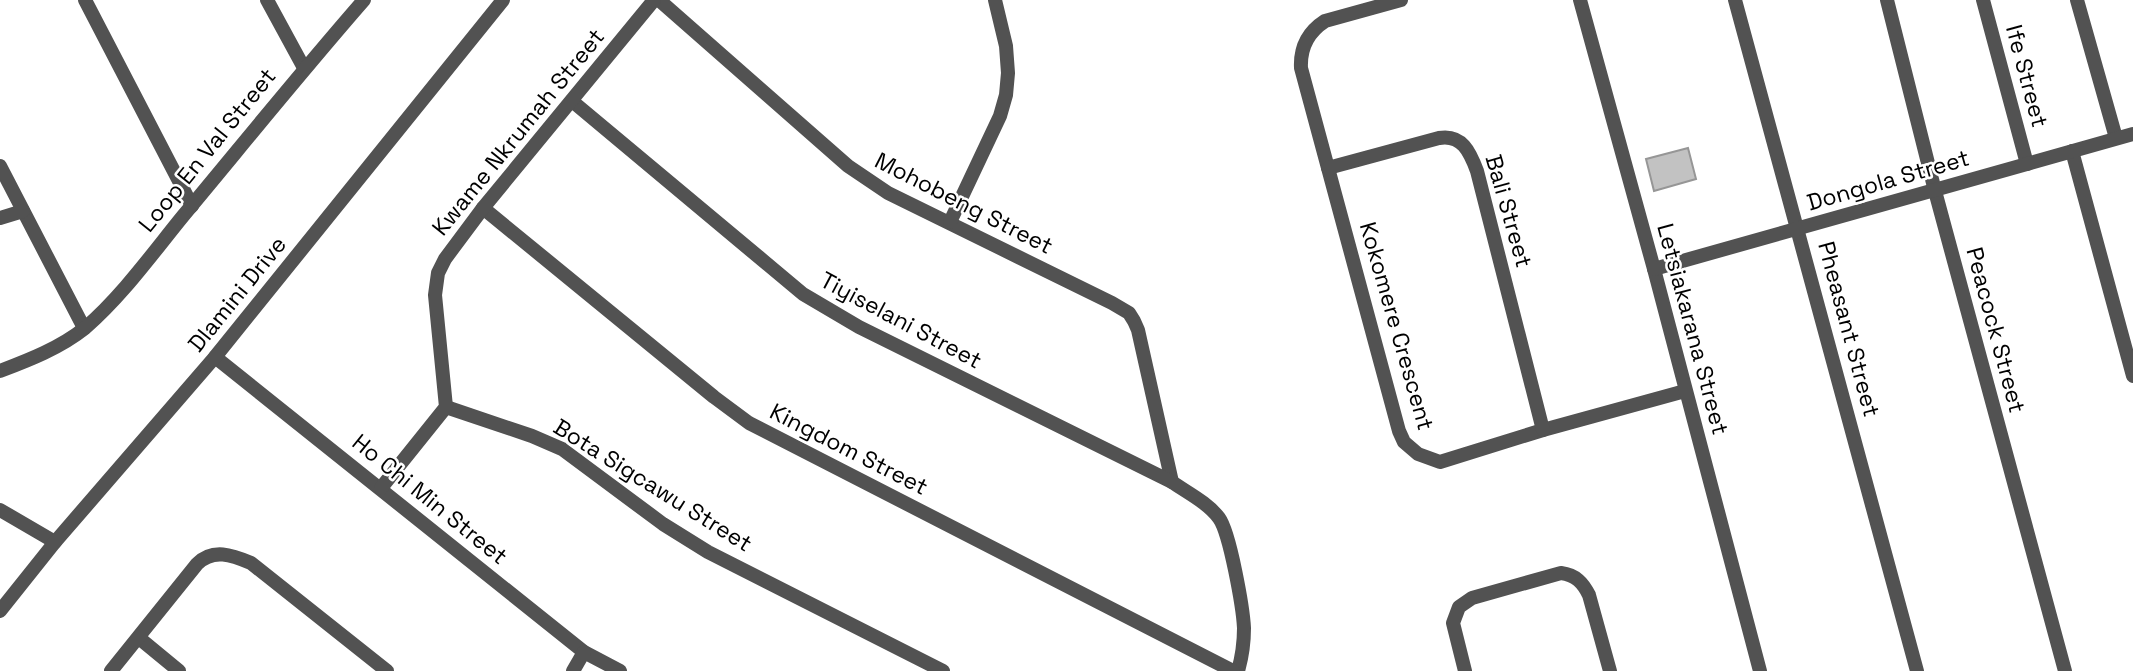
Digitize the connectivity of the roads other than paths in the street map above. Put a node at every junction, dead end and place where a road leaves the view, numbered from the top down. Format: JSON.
{"nodes":[{"id":1,"x":85,"y":0,"type":"edge"},
{"id":2,"x":268,"y":0,"type":"edge"},
{"id":3,"x":364,"y":0,"type":"edge"},
{"id":4,"x":503,"y":0,"type":"edge"},
{"id":5,"x":657,"y":0,"type":"edge"},
{"id":6,"x":995,"y":0,"type":"edge"},
{"id":7,"x":1401,"y":0,"type":"edge"},
{"id":8,"x":1580,"y":0,"type":"edge"},
{"id":9,"x":1735,"y":0,"type":"edge"},
{"id":10,"x":1887,"y":0,"type":"edge"},
{"id":11,"x":1983,"y":0,"type":"edge"},
{"id":12,"x":2077,"y":0,"type":"edge"},
{"id":13,"x":304,"y":68,"type":"junction"},
{"id":14,"x":572,"y":101,"type":"junction"},
{"id":15,"x":2133,"y":134,"type":"edge"},
{"id":16,"x":2116,"y":138,"type":"junction"},
{"id":17,"x":2072,"y":151,"type":"junction"},
{"id":18,"x":2027,"y":164,"type":"junction"},
{"id":19,"x":0,"y":166,"type":"edge"},
{"id":20,"x":1328,"y":168,"type":"junction"},
{"id":21,"x":1935,"y":191,"type":"junction"},
{"id":22,"x":192,"y":206,"type":"junction"},
{"id":23,"x":483,"y":208,"type":"junction"},
{"id":24,"x":23,"y":211,"type":"junction"},
{"id":25,"x":0,"y":218,"type":"edge"},
{"id":26,"x":950,"y":222,"type":"junction"},
{"id":27,"x":1798,"y":228,"type":"junction"},
{"id":28,"x":1654,"y":269,"type":"junction"},
{"id":29,"x":84,"y":328,"type":"junction"},
{"id":30,"x":215,"y":357,"type":"junction"},
{"id":31,"x":0,"y":371,"type":"edge"},
{"id":32,"x":2133,"y":376,"type":"edge"},
{"id":33,"x":1685,"y":391,"type":"junction"},
{"id":34,"x":446,"y":407,"type":"junction"},
{"id":35,"x":1543,"y":430,"type":"junction"},
{"id":36,"x":1172,"y":482,"type":"junction"},
{"id":37,"x":381,"y":488,"type":"junction"},
{"id":38,"x":0,"y":510,"type":"edge"},
{"id":39,"x":55,"y":542,"type":"junction"},
{"id":40,"x":0,"y":611,"type":"edge"},
{"id":41,"x":139,"y":638,"type":"junction"},
{"id":42,"x":584,"y":652,"type":"junction"},
{"id":43,"x":111,"y":671,"type":"edge"},
{"id":44,"x":179,"y":671,"type":"edge"},
{"id":45,"x":387,"y":671,"type":"edge"},
{"id":46,"x":573,"y":671,"type":"edge"},
{"id":47,"x":620,"y":671,"type":"edge"},
{"id":48,"x":943,"y":671,"type":"edge"},
{"id":49,"x":1233,"y":671,"type":"edge"},
{"id":50,"x":1238,"y":671,"type":"edge"},
{"id":51,"x":1465,"y":671,"type":"edge"},
{"id":52,"x":1610,"y":671,"type":"edge"},
{"id":53,"x":1760,"y":671,"type":"edge"},
{"id":54,"x":1917,"y":671,"type":"edge"},
{"id":55,"x":2065,"y":671,"type":"edge"}],
"edges":[{"from":1,"to":22,"type":"street"},
{"from":2,"to":13,"type":"street"},
{"from":3,"to":13,"type":"street","name":"Loop En Val Street"},
{"from":4,"to":30,"type":"street","name":"Dlamini Drive"},
{"from":5,"to":14,"type":"street","name":"Kwame Nkrumah Street"},
{"from":5,"to":26,"type":"street","name":"Mohobeng Street"},
{"from":6,"to":26,"type":"street"},
{"from":7,"to":20,"type":"street","name":"Kokomere Crescent"},
{"from":8,"to":28,"type":"street","name":"Letsiakarana Street"},
{"from":9,"to":27,"type":"street","name":"Pheasant Street"},
{"from":10,"to":21,"type":"street","name":"Peacock Street"},
{"from":11,"to":18,"type":"street","name":"Ife Street"},
{"from":12,"to":16,"type":"street"},
{"from":13,"to":22,"type":"street","name":"Loop En Val Street"},
{"from":14,"to":23,"type":"street","name":"Kwame Nkrumah Street"},
{"from":14,"to":36,"type":"street","name":"Tiyiselani Street"},
{"from":15,"to":16,"type":"street","name":"Dongola Street"},
{"from":16,"to":17,"type":"street","name":"Dongola Street"},
{"from":17,"to":18,"type":"street","name":"Dongola Street"},
{"from":17,"to":32,"type":"street"},
{"from":18,"to":21,"type":"street","name":"Dongola Street"},
{"from":19,"to":24,"type":"street"},
{"from":20,"to":35,"type":"street","name":"Kokomere Crescent"},
{"from":20,"to":35,"type":"street","name":"Bali Street"},
{"from":21,"to":27,"type":"street","name":"Dongola Street"},
{"from":21,"to":55,"type":"street","name":"Peacock Street"},
{"from":22,"to":29,"type":"street","name":"Loop En Val Street"},
{"from":23,"to":34,"type":"street","name":"Kwame Nkrumah Street"},
{"from":23,"to":49,"type":"street","name":"Kingdom Street"},
{"from":24,"to":25,"type":"street"},
{"from":24,"to":29,"type":"street"},
{"from":26,"to":36,"type":"street","name":"Mohobeng Street"},
{"from":27,"to":28,"type":"street","name":"Dongola Street"},
{"from":27,"to":54,"type":"street","name":"Pheasant Street"},
{"from":28,"to":33,"type":"street","name":"Letsiakarana Street"},
{"from":29,"to":31,"type":"street","name":"Loop En Val Street"},
{"from":30,"to":37,"type":"street","name":"Ho Chi Min Street"},
{"from":30,"to":39,"type":"street","name":"Dlamini Drive"},
{"from":33,"to":35,"type":"street","name":"Kokomere Crescent"},
{"from":33,"to":53,"type":"street","name":"Letsiakarana Street"},
{"from":34,"to":37,"type":"street"},
{"from":34,"to":48,"type":"street","name":"Bota Sigcawu Street"},
{"from":36,"to":50,"type":"street","name":"Tiyiselani Street"},
{"from":37,"to":42,"type":"street","name":"Ho Chi Min Street"},
{"from":38,"to":39,"type":"street"},
{"from":39,"to":40,"type":"street","name":"Dlamini Drive"},
{"from":41,"to":43,"type":"street"},
{"from":41,"to":44,"type":"street"},
{"from":41,"to":45,"type":"street"},
{"from":42,"to":46,"type":"street"},
{"from":42,"to":47,"type":"street","name":"Ho Chi Min Street"},
{"from":51,"to":52,"type":"street"}]}
